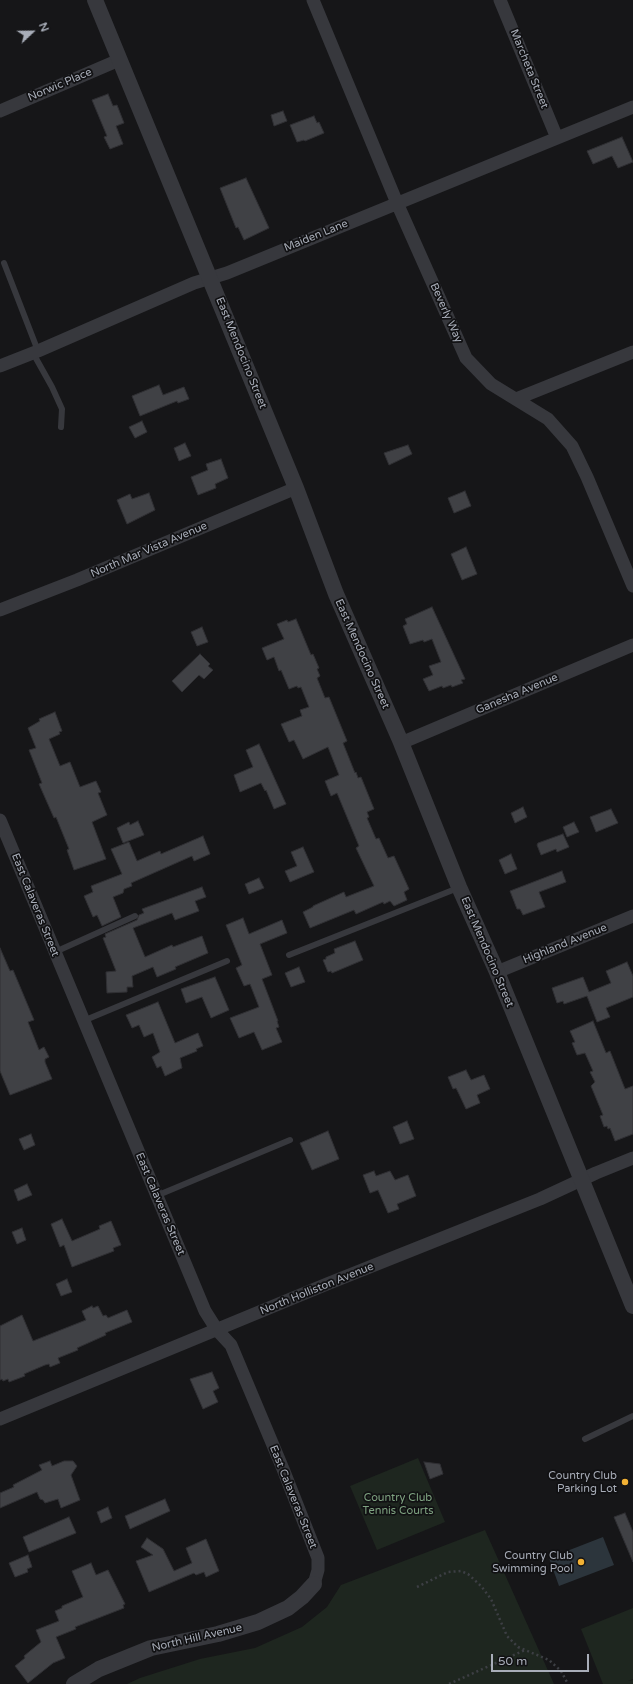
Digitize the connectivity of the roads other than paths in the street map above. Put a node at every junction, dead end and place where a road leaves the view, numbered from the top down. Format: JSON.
{"nodes":[{"id":1,"x":95,"y":0,"type":"edge"},
{"id":2,"x":313,"y":0,"type":"edge"},
{"id":3,"x":500,"y":0,"type":"edge"},
{"id":4,"x":119,"y":60,"type":"junction"},
{"id":5,"x":633,"y":107,"type":"edge"},
{"id":6,"x":0,"y":111,"type":"edge"},
{"id":7,"x":557,"y":138,"type":"junction"},
{"id":8,"x":397,"y":203,"type":"junction"},
{"id":9,"x":4,"y":263,"type":"dead end"},
{"id":10,"x":210,"y":280,"type":"junction"},
{"id":11,"x":36,"y":352,"type":"junction"},
{"id":12,"x":633,"y":352,"type":"edge"},
{"id":13,"x":0,"y":366,"type":"edge"},
{"id":14,"x":516,"y":399,"type":"junction"},
{"id":15,"x":61,"y":427,"type":"dead end"},
{"id":16,"x":296,"y":488,"type":"junction"},
{"id":17,"x":633,"y":586,"type":"edge"},
{"id":18,"x":0,"y":610,"type":"edge"},
{"id":19,"x":633,"y":645,"type":"edge"},
{"id":20,"x":401,"y":743,"type":"junction"},
{"id":21,"x":0,"y":820,"type":"edge"},
{"id":22,"x":459,"y":887,"type":"junction"},
{"id":23,"x":135,"y":916,"type":"dead end"},
{"id":24,"x":633,"y":916,"type":"edge"},
{"id":25,"x":55,"y":952,"type":"junction"},
{"id":26,"x":289,"y":955,"type":"dead end"},
{"id":27,"x":227,"y":961,"type":"dead end"},
{"id":28,"x":497,"y":972,"type":"junction"},
{"id":29,"x":83,"y":1021,"type":"junction"},
{"id":30,"x":290,"y":1140,"type":"dead end"},
{"id":31,"x":633,"y":1158,"type":"edge"},
{"id":32,"x":582,"y":1180,"type":"junction"},
{"id":33,"x":156,"y":1196,"type":"junction"},
{"id":34,"x":633,"y":1306,"type":"edge"},
{"id":35,"x":217,"y":1330,"type":"junction"},
{"id":36,"x":633,"y":1416,"type":"edge"},
{"id":37,"x":0,"y":1419,"type":"edge"},
{"id":38,"x":585,"y":1439,"type":"dead end"},
{"id":39,"x":314,"y":1584,"type":"joint"},
{"id":40,"x":74,"y":1684,"type":"edge"}],
"edges":[{"from":1,"to":4,"type":"street","name":"East Mendocino Street"},
{"from":2,"to":8,"type":"street","name":"Beverly Way"},
{"from":3,"to":7,"type":"street","name":"Marcheta Street"},
{"from":4,"to":6,"type":"street","name":"Norwic Place"},
{"from":4,"to":10,"type":"street","name":"East Mendocino Street"},
{"from":5,"to":7,"type":"street","name":"Maiden Lane"},
{"from":7,"to":8,"type":"street","name":"Maiden Lane"},
{"from":8,"to":10,"type":"street","name":"Maiden Lane"},
{"from":8,"to":14,"type":"street","name":"Beverly Way"},
{"from":9,"to":11,"type":"lane"},
{"from":10,"to":11,"type":"street","name":"Maiden Lane"},
{"from":10,"to":16,"type":"street","name":"East Mendocino Street"},
{"from":11,"to":13,"type":"street","name":"Maiden Lane"},
{"from":11,"to":15,"type":"lane"},
{"from":12,"to":14,"type":"street"},
{"from":14,"to":17,"type":"street","name":"Beverly Way"},
{"from":16,"to":18,"type":"street","name":"North Mar Vista Avenue"},
{"from":16,"to":20,"type":"street","name":"East Mendocino Street"},
{"from":19,"to":20,"type":"street","name":"Ganesha Avenue"},
{"from":20,"to":22,"type":"street","name":"East Mendocino Street"},
{"from":21,"to":25,"type":"street","name":"East Calaveras Street"},
{"from":22,"to":26,"type":"lane"},
{"from":22,"to":28,"type":"street","name":"East Mendocino Street"},
{"from":23,"to":25,"type":"lane"},
{"from":24,"to":28,"type":"street","name":"Highland Avenue"},
{"from":25,"to":29,"type":"street","name":"East Calaveras Street"},
{"from":27,"to":29,"type":"lane"},
{"from":28,"to":32,"type":"street","name":"East Mendocino Street"},
{"from":29,"to":33,"type":"street","name":"East Calaveras Street"},
{"from":30,"to":33,"type":"lane"},
{"from":31,"to":32,"type":"street","name":"North Holliston Avenue"},
{"from":32,"to":34,"type":"street","name":"East Mendocino Street"},
{"from":32,"to":35,"type":"street","name":"North Holliston Avenue"},
{"from":33,"to":35,"type":"street","name":"East Calaveras Street"},
{"from":35,"to":37,"type":"street","name":"North Holliston Avenue"},
{"from":35,"to":39,"type":"street","name":"East Calaveras Street"},
{"from":36,"to":38,"type":"lane"},
{"from":39,"to":40,"type":"street","name":"North Hill Avenue"}]}
